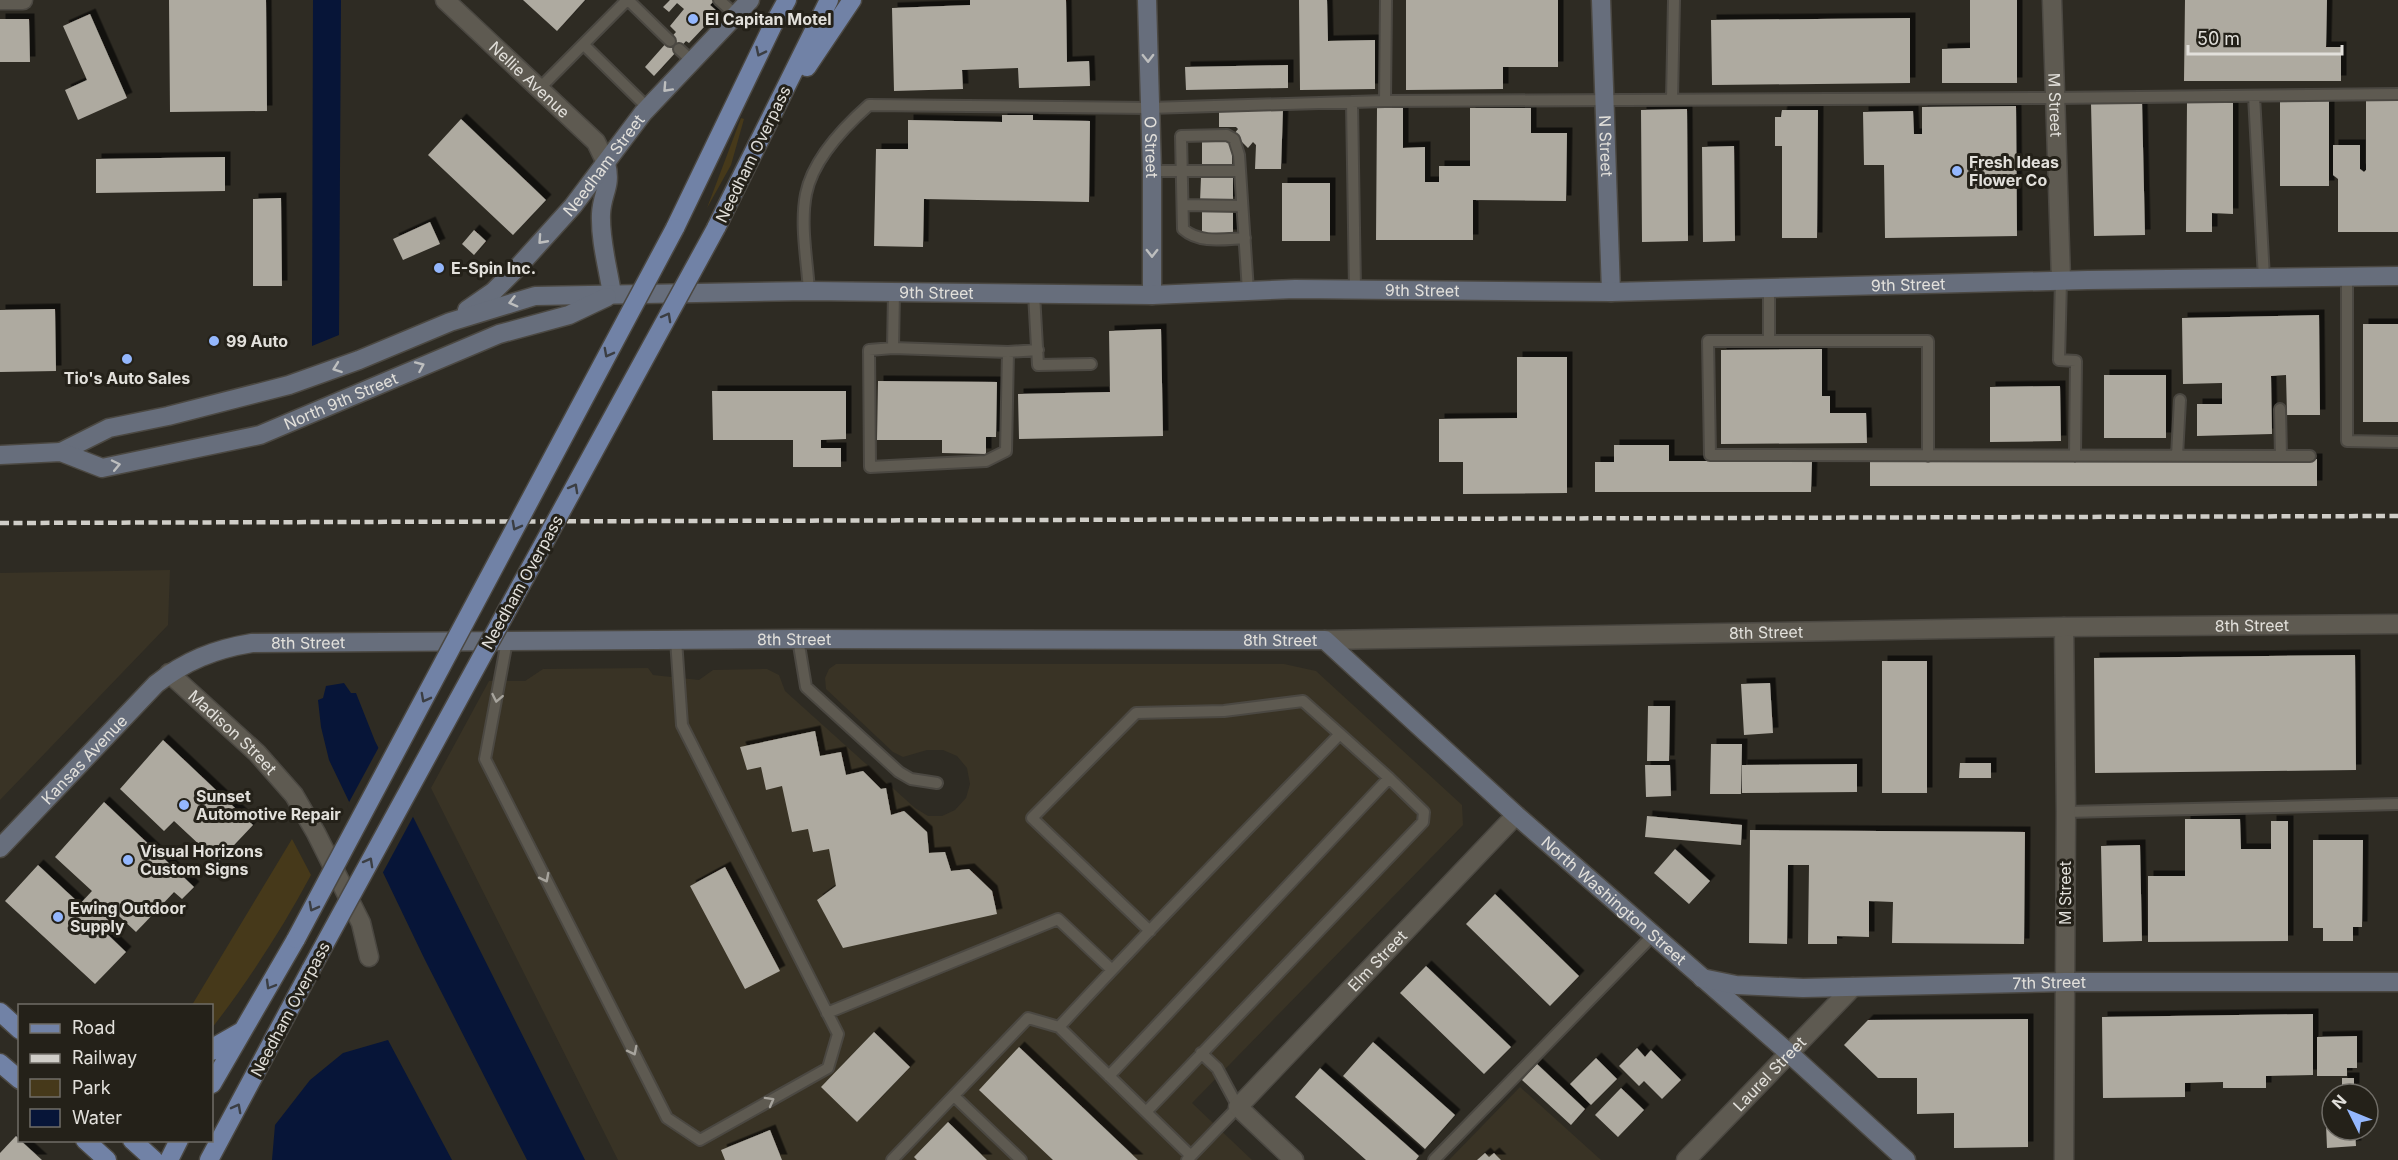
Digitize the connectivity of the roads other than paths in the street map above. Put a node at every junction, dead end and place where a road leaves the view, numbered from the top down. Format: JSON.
{"nodes":[{"id":1,"x":0,"y":0,"type":"edge"},
{"id":2,"x":23,"y":0,"type":"edge"},
{"id":3,"x":445,"y":0,"type":"edge"},
{"id":4,"x":627,"y":0,"type":"edge"},
{"id":5,"x":719,"y":0,"type":"edge"},
{"id":6,"x":750,"y":0,"type":"edge"},
{"id":7,"x":787,"y":0,"type":"edge"},
{"id":8,"x":829,"y":0,"type":"edge"},
{"id":9,"x":852,"y":0,"type":"edge"},
{"id":10,"x":1147,"y":0,"type":"edge"},
{"id":11,"x":1386,"y":0,"type":"edge"},
{"id":12,"x":1600,"y":0,"type":"edge"},
{"id":13,"x":1674,"y":0,"type":"edge"},
{"id":14,"x":2052,"y":0,"type":"edge"},
{"id":15,"x":735,"y":15,"type":"junction"},
{"id":16,"x":670,"y":41,"type":"dead end"},
{"id":17,"x":584,"y":45,"type":"junction"},
{"id":18,"x":539,"y":89,"type":"junction"},
{"id":19,"x":2398,"y":93,"type":"edge"},
{"id":20,"x":2254,"y":96,"type":"junction"},
{"id":21,"x":2054,"y":98,"type":"junction"},
{"id":22,"x":1672,"y":100,"type":"junction"},
{"id":23,"x":1385,"y":101,"type":"junction"},
{"id":24,"x":1603,"y":101,"type":"junction"},
{"id":25,"x":1352,"y":102,"type":"junction"},
{"id":26,"x":648,"y":108,"type":"junction"},
{"id":27,"x":1149,"y":108,"type":"junction"},
{"id":28,"x":762,"y":136,"type":"junction"},
{"id":29,"x":606,"y":163,"type":"junction"},
{"id":30,"x":1182,"y":170,"type":"junction"},
{"id":31,"x":1152,"y":171,"type":"junction"},
{"id":32,"x":1240,"y":171,"type":"junction"},
{"id":33,"x":1183,"y":205,"type":"junction"},
{"id":34,"x":1242,"y":206,"type":"junction"},
{"id":35,"x":1245,"y":238,"type":"junction"},
{"id":36,"x":2398,"y":276,"type":"edge"},
{"id":37,"x":2347,"y":277,"type":"junction"},
{"id":38,"x":2264,"y":278,"type":"junction"},
{"id":39,"x":2061,"y":280,"type":"junction"},
{"id":40,"x":1769,"y":288,"type":"junction"},
{"id":41,"x":1355,"y":290,"type":"junction"},
{"id":42,"x":809,"y":291,"type":"junction"},
{"id":43,"x":1248,"y":291,"type":"junction"},
{"id":44,"x":894,"y":292,"type":"junction"},
{"id":45,"x":1611,"y":292,"type":"junction"},
{"id":46,"x":612,"y":294,"type":"junction"},
{"id":47,"x":1034,"y":294,"type":"junction"},
{"id":48,"x":1152,"y":295,"type":"junction"},
{"id":49,"x":450,"y":322,"type":"junction"},
{"id":50,"x":1769,"y":342,"type":"junction"},
{"id":51,"x":893,"y":348,"type":"junction"},
{"id":52,"x":1038,"y":350,"type":"junction"},
{"id":53,"x":1008,"y":352,"type":"junction"},
{"id":54,"x":1091,"y":364,"type":"dead end"},
{"id":55,"x":2180,"y":400,"type":"dead end"},
{"id":56,"x":2280,"y":409,"type":"dead end"},
{"id":57,"x":2398,"y":442,"type":"edge"},
{"id":58,"x":61,"y":452,"type":"junction"},
{"id":59,"x":0,"y":455,"type":"edge"},
{"id":60,"x":1928,"y":456,"type":"junction"},
{"id":61,"x":2075,"y":456,"type":"junction"},
{"id":62,"x":2177,"y":456,"type":"junction"},
{"id":63,"x":2281,"y":456,"type":"junction"},
{"id":64,"x":2310,"y":456,"type":"dead end"},
{"id":65,"x":2398,"y":624,"type":"edge"},
{"id":66,"x":2064,"y":627,"type":"junction"},
{"id":67,"x":798,"y":639,"type":"junction"},
{"id":68,"x":507,"y":640,"type":"junction"},
{"id":69,"x":676,"y":640,"type":"junction"},
{"id":70,"x":1325,"y":640,"type":"junction"},
{"id":71,"x":169,"y":673,"type":"junction"},
{"id":72,"x":1340,"y":734,"type":"junction"},
{"id":73,"x":1389,"y":778,"type":"junction"},
{"id":74,"x":936,"y":783,"type":"dead end"},
{"id":75,"x":2398,"y":804,"type":"edge"},
{"id":76,"x":2066,"y":812,"type":"junction"},
{"id":77,"x":1516,"y":815,"type":"junction"},
{"id":78,"x":0,"y":848,"type":"edge"},
{"id":79,"x":1150,"y":931,"type":"junction"},
{"id":80,"x":1653,"y":935,"type":"junction"},
{"id":81,"x":369,"y":957,"type":"dead end"},
{"id":82,"x":1112,"y":970,"type":"junction"},
{"id":83,"x":1700,"y":977,"type":"junction"},
{"id":84,"x":2065,"y":982,"type":"junction"},
{"id":85,"x":2398,"y":982,"type":"edge"},
{"id":86,"x":1853,"y":987,"type":"junction"},
{"id":87,"x":0,"y":1012,"type":"edge"},
{"id":88,"x":827,"y":1013,"type":"junction"},
{"id":89,"x":1059,"y":1027,"type":"junction"},
{"id":90,"x":18,"y":1028,"type":"edge"},
{"id":91,"x":243,"y":1030,"type":"junction"},
{"id":92,"x":213,"y":1049,"type":"edge"},
{"id":93,"x":1201,"y":1053,"type":"junction"},
{"id":94,"x":1790,"y":1054,"type":"junction"},
{"id":95,"x":0,"y":1063,"type":"edge"},
{"id":96,"x":1109,"y":1076,"type":"junction"},
{"id":97,"x":18,"y":1078,"type":"edge"},
{"id":98,"x":213,"y":1082,"type":"edge"},
{"id":99,"x":954,"y":1096,"type":"junction"},
{"id":100,"x":1238,"y":1107,"type":"junction"},
{"id":101,"x":1146,"y":1112,"type":"junction"},
{"id":102,"x":88,"y":1142,"type":"edge"},
{"id":103,"x":134,"y":1142,"type":"edge"},
{"id":104,"x":178,"y":1142,"type":"edge"},
{"id":105,"x":1189,"y":1158,"type":"edge"},
{"id":106,"x":107,"y":1160,"type":"edge"},
{"id":107,"x":154,"y":1160,"type":"edge"},
{"id":108,"x":168,"y":1160,"type":"edge"},
{"id":109,"x":209,"y":1160,"type":"edge"},
{"id":110,"x":892,"y":1160,"type":"edge"},
{"id":111,"x":1021,"y":1160,"type":"edge"},
{"id":112,"x":1294,"y":1160,"type":"edge"},
{"id":113,"x":1434,"y":1160,"type":"edge"},
{"id":114,"x":1686,"y":1160,"type":"edge"},
{"id":115,"x":1906,"y":1160,"type":"edge"},
{"id":116,"x":2064,"y":1160,"type":"edge"}],
"edges":[{"from":1,"to":2,"type":"street"},
{"from":3,"to":18,"type":"street","name":"Nellie Avenue"},
{"from":4,"to":16,"type":"lane"},
{"from":4,"to":17,"type":"lane"},
{"from":5,"to":15,"type":"lane"},
{"from":6,"to":15,"type":"street","name":"Needham Street"},
{"from":7,"to":91,"type":"main road","name":"Needham Overpass","one_way":true,"bridge":true},
{"from":8,"to":28,"type":"main road","name":"Needham Overpass"},
{"from":9,"to":28,"type":"main road"},
{"from":10,"to":27,"type":"street","name":"O Street","one_way":true},
{"from":11,"to":23,"type":"lane"},
{"from":12,"to":24,"type":"street","name":"N Street"},
{"from":13,"to":22,"type":"lane"},
{"from":14,"to":21,"type":"street","name":"M Street"},
{"from":15,"to":26,"type":"street","name":"Needham Street","one_way":true},
{"from":17,"to":18,"type":"lane"},
{"from":17,"to":26,"type":"lane"},
{"from":18,"to":29,"type":"street","name":"Nellie Avenue"},
{"from":19,"to":20,"type":"lane"},
{"from":20,"to":21,"type":"lane"},
{"from":20,"to":38,"type":"lane"},
{"from":21,"to":22,"type":"lane"},
{"from":21,"to":39,"type":"street","name":"M Street"},
{"from":22,"to":24,"type":"lane"},
{"from":23,"to":24,"type":"lane"},
{"from":23,"to":25,"type":"lane"},
{"from":24,"to":45,"type":"street","name":"N Street"},
{"from":25,"to":27,"type":"lane"},
{"from":25,"to":41,"type":"lane"},
{"from":26,"to":29,"type":"street","name":"Needham Street"},
{"from":27,"to":31,"type":"street","name":"O Street"},
{"from":27,"to":42,"type":"lane"},
{"from":109,"to":28,"type":"main road","name":"Needham Overpass","one_way":true,"bridge":true},
{"from":29,"to":46,"type":"street"},
{"from":29,"to":49,"type":"street","name":"Needham Street","one_way":true},
{"from":30,"to":31,"type":"lane"},
{"from":30,"to":32,"type":"lane"},
{"from":30,"to":32,"type":"lane"},
{"from":30,"to":33,"type":"lane"},
{"from":31,"to":48,"type":"street","name":"O Street","one_way":true},
{"from":32,"to":34,"type":"lane"},
{"from":33,"to":34,"type":"lane"},
{"from":33,"to":35,"type":"lane"},
{"from":34,"to":35,"type":"lane"},
{"from":35,"to":43,"type":"lane"},
{"from":36,"to":37,"type":"street","name":"9th Street"},
{"from":37,"to":38,"type":"street","name":"9th Street"},
{"from":37,"to":57,"type":"lane"},
{"from":38,"to":39,"type":"street","name":"9th Street"},
{"from":39,"to":40,"type":"street","name":"9th Street"},
{"from":39,"to":61,"type":"lane"},
{"from":40,"to":45,"type":"street","name":"9th Street"},
{"from":40,"to":50,"type":"lane"},
{"from":41,"to":43,"type":"street","name":"9th Street"},
{"from":41,"to":45,"type":"street","name":"9th Street"},
{"from":42,"to":44,"type":"street","name":"9th Street"},
{"from":42,"to":46,"type":"street","name":"9th Street"},
{"from":43,"to":48,"type":"street","name":"9th Street"},
{"from":44,"to":47,"type":"street","name":"9th Street"},
{"from":44,"to":51,"type":"lane"},
{"from":46,"to":49,"type":"street","name":"9th Street","one_way":true},
{"from":58,"to":46,"type":"street","name":"North 9th Street","one_way":true},
{"from":47,"to":48,"type":"street","name":"9th Street"},
{"from":47,"to":52,"type":"lane"},
{"from":49,"to":58,"type":"street","name":"North 9th Street","one_way":true},
{"from":50,"to":60,"type":"lane"},
{"from":50,"to":60,"type":"lane"},
{"from":51,"to":53,"type":"lane"},
{"from":51,"to":53,"type":"lane"},
{"from":52,"to":53,"type":"lane"},
{"from":52,"to":54,"type":"lane"},
{"from":55,"to":62,"type":"lane"},
{"from":56,"to":63,"type":"lane"},
{"from":58,"to":59,"type":"street","name":"North 9th Street"},
{"from":60,"to":61,"type":"lane"},
{"from":61,"to":62,"type":"lane"},
{"from":62,"to":63,"type":"lane"},
{"from":63,"to":64,"type":"lane"},
{"from":65,"to":66,"type":"street","name":"8th Street"},
{"from":66,"to":70,"type":"street","name":"8th Street"},
{"from":66,"to":76,"type":"street","name":"M Street"},
{"from":67,"to":69,"type":"street","name":"8th Street"},
{"from":67,"to":70,"type":"street","name":"8th Street"},
{"from":67,"to":74,"type":"lane"},
{"from":68,"to":69,"type":"street","name":"8th Street"},
{"from":68,"to":71,"type":"street","name":"8th Street"},
{"from":68,"to":88,"type":"lane","one_way":true},
{"from":69,"to":88,"type":"lane"},
{"from":70,"to":77,"type":"street","name":"North Washington Street"},
{"from":71,"to":78,"type":"street","name":"Kansas Avenue"},
{"from":71,"to":81,"type":"street","name":"Madison Street"},
{"from":72,"to":73,"type":"lane"},
{"from":72,"to":79,"type":"lane"},
{"from":72,"to":79,"type":"lane"},
{"from":73,"to":93,"type":"lane"},
{"from":73,"to":96,"type":"lane"},
{"from":75,"to":76,"type":"lane"},
{"from":76,"to":84,"type":"street","name":"M Street"},
{"from":77,"to":80,"type":"street","name":"North Washington Street"},
{"from":77,"to":100,"type":"street","name":"Elm Street"},
{"from":79,"to":82,"type":"lane"},
{"from":80,"to":83,"type":"street","name":"North Washington Street"},
{"from":80,"to":113,"type":"lane"},
{"from":82,"to":88,"type":"lane"},
{"from":82,"to":89,"type":"lane"},
{"from":83,"to":86,"type":"street","name":"7th Street"},
{"from":83,"to":94,"type":"street","name":"North Washington Street"},
{"from":84,"to":85,"type":"street","name":"7th Street"},
{"from":84,"to":86,"type":"street","name":"7th Street"},
{"from":84,"to":116,"type":"street","name":"M Street"},
{"from":86,"to":94,"type":"street","name":"Laurel Street"},
{"from":87,"to":90,"type":"main road"},
{"from":89,"to":96,"type":"lane"},
{"from":89,"to":99,"type":"lane"},
{"from":91,"to":92,"type":"main road"},
{"from":91,"to":98,"type":"main road","name":"Needham Overpass"},
{"from":93,"to":100,"type":"lane"},
{"from":93,"to":101,"type":"lane"},
{"from":94,"to":114,"type":"street","name":"Laurel Street"},
{"from":94,"to":115,"type":"street","name":"North Washington Street"},
{"from":95,"to":97,"type":"main road"},
{"from":96,"to":101,"type":"lane"},
{"from":99,"to":110,"type":"lane"},
{"from":99,"to":111,"type":"lane"},
{"from":100,"to":105,"type":"lane"},
{"from":100,"to":112,"type":"street"},
{"from":101,"to":105,"type":"lane"},
{"from":102,"to":106,"type":"main road"},
{"from":103,"to":107,"type":"main road"},
{"from":104,"to":108,"type":"main road"}]}
